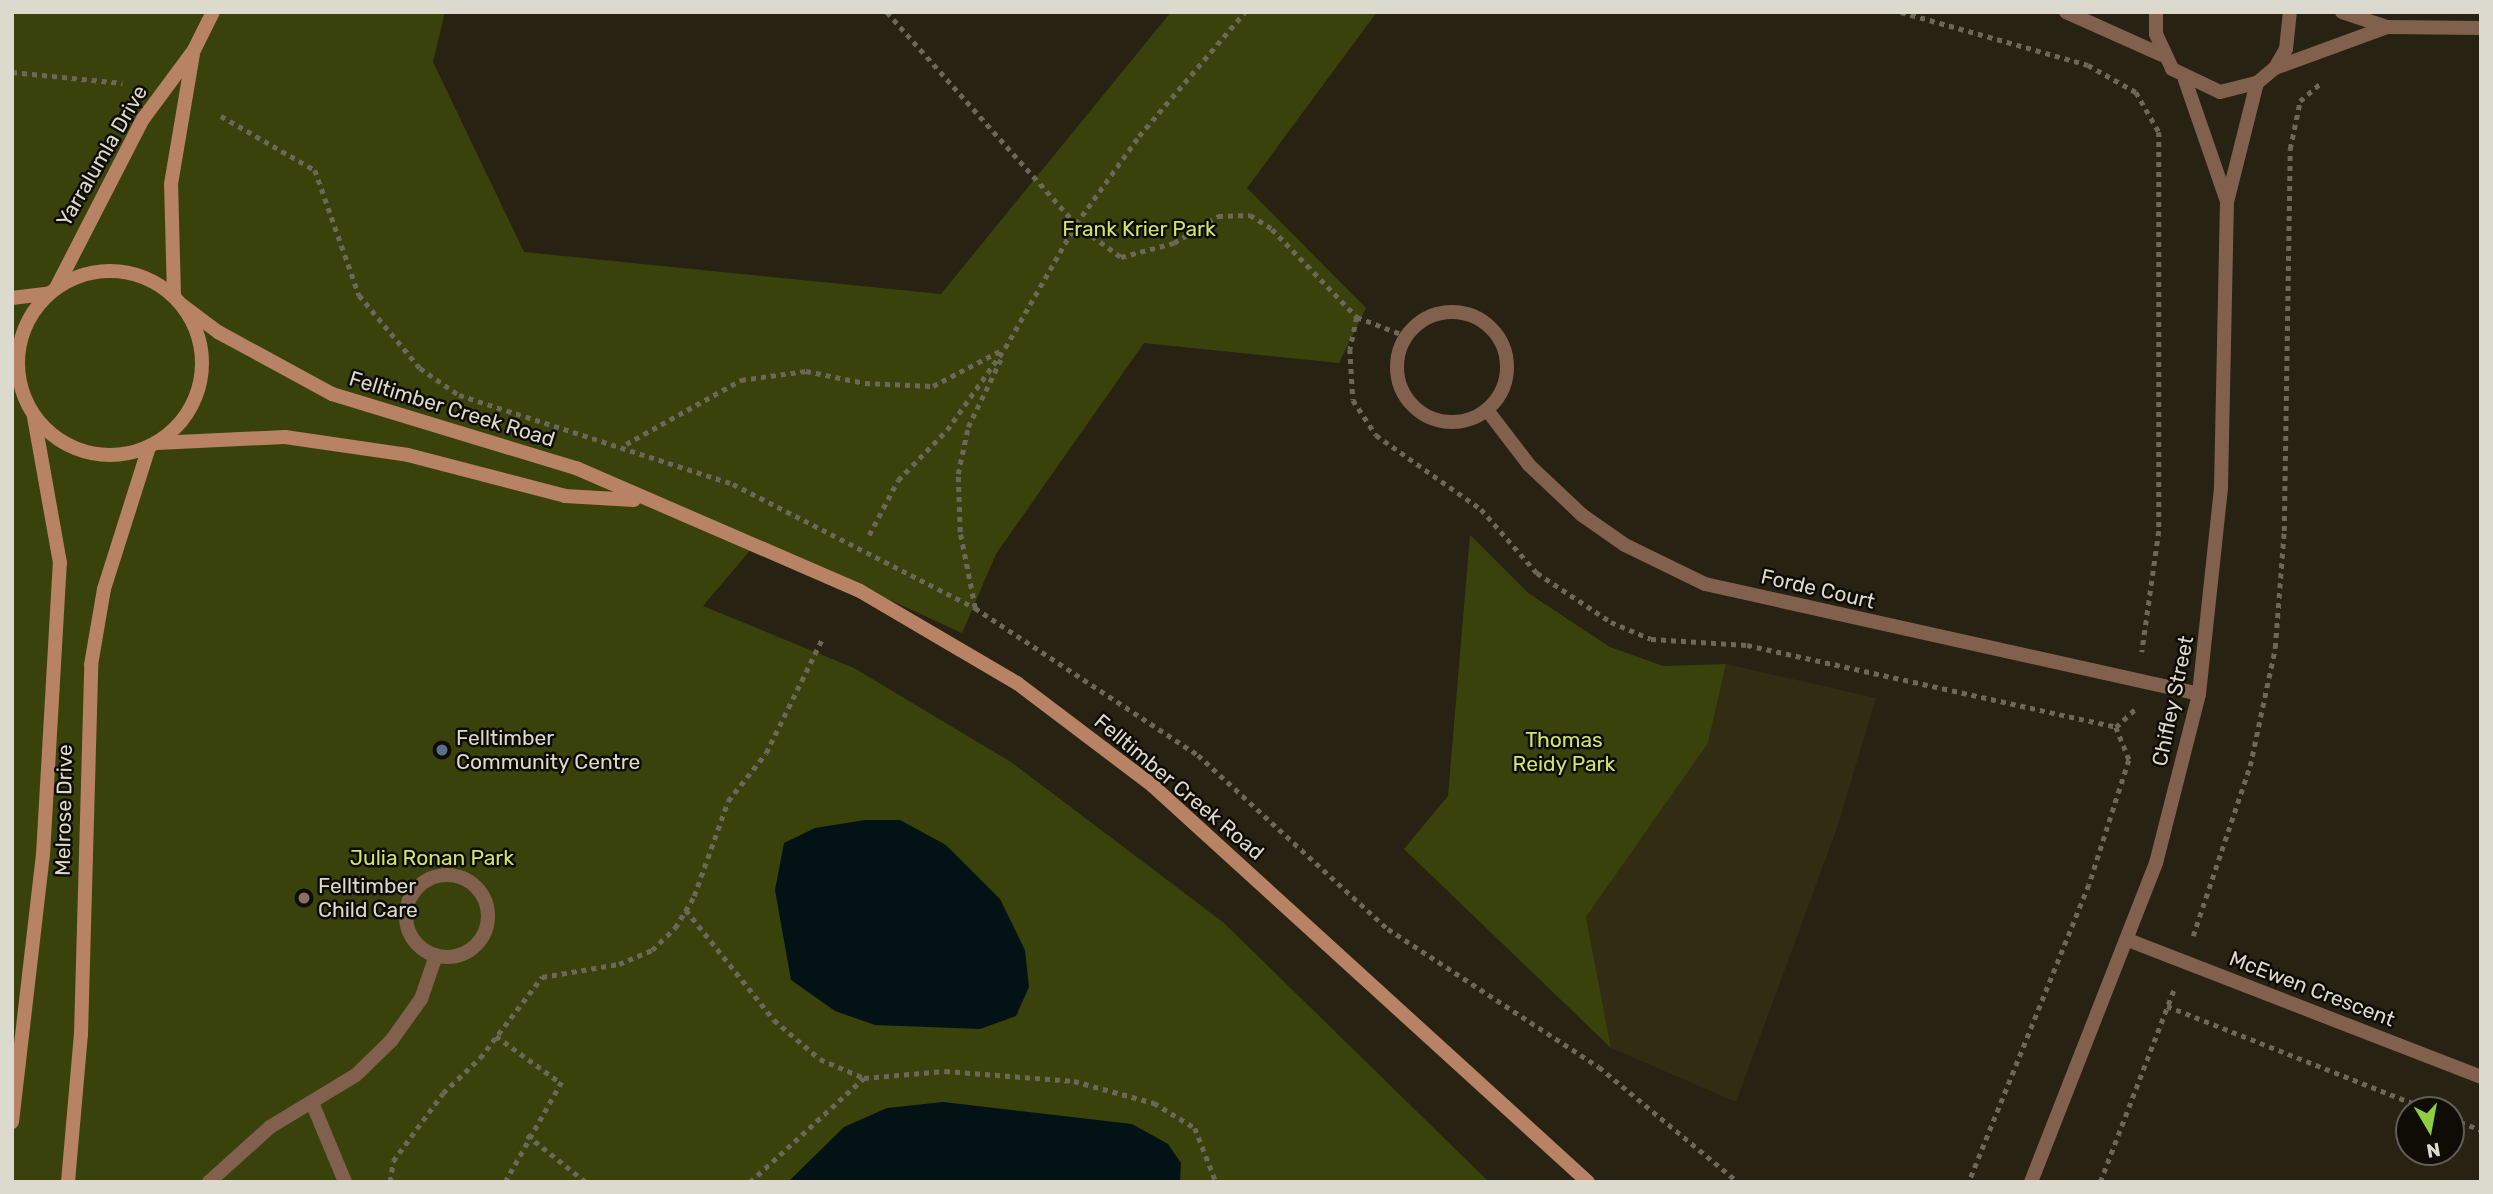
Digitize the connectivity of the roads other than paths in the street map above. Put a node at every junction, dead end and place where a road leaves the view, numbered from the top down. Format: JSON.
{"nodes":[{"id":1,"x":213,"y":12,"type":"edge"},
{"id":2,"x":2066,"y":12,"type":"edge"},
{"id":3,"x":2156,"y":12,"type":"edge"},
{"id":4,"x":2290,"y":12,"type":"edge"},
{"id":5,"x":2342,"y":12,"type":"edge"},
{"id":6,"x":2387,"y":27,"type":"junction"},
{"id":7,"x":2481,"y":28,"type":"edge"},
{"id":8,"x":194,"y":50,"type":"junction"},
{"id":9,"x":2162,"y":55,"type":"junction"},
{"id":10,"x":2275,"y":68,"type":"junction"},
{"id":11,"x":2185,"y":80,"type":"junction"},
{"id":12,"x":2257,"y":83,"type":"junction"},
{"id":13,"x":2227,"y":202,"type":"junction"},
{"id":14,"x":51,"y":291,"type":"junction"},
{"id":15,"x":12,"y":298,"type":"edge"},
{"id":16,"x":178,"y":301,"type":"junction"},
{"id":17,"x":12,"y":397,"type":"edge"},
{"id":18,"x":1487,"y":410,"type":"junction"},
{"id":19,"x":31,"y":411,"type":"junction"},
{"id":20,"x":153,"y":445,"type":"junction"},
{"id":21,"x":642,"y":501,"type":"junction"},
{"id":22,"x":2199,"y":694,"type":"junction"},
{"id":23,"x":2128,"y":940,"type":"junction"},
{"id":24,"x":436,"y":956,"type":"junction"},
{"id":25,"x":2481,"y":1077,"type":"edge"},
{"id":26,"x":313,"y":1105,"type":"junction"},
{"id":27,"x":12,"y":1122,"type":"edge"},
{"id":28,"x":68,"y":1182,"type":"edge"},
{"id":29,"x":209,"y":1182,"type":"edge"},
{"id":30,"x":345,"y":1182,"type":"edge"},
{"id":31,"x":1588,"y":1182,"type":"edge"},
{"id":32,"x":2031,"y":1182,"type":"edge"}],
"edges":[{"from":1,"to":8,"type":"main road","name":"Yarralumla Drive"},
{"from":2,"to":9,"type":"street"},
{"from":3,"to":9,"type":"street"},
{"from":4,"to":10,"type":"street"},
{"from":5,"to":6,"type":"street"},
{"from":6,"to":7,"type":"street"},
{"from":6,"to":10,"type":"street"},
{"from":8,"to":14,"type":"main road","name":"Yarralumla Drive"},
{"from":8,"to":16,"type":"main road","name":"Yarralumla Drive"},
{"from":9,"to":11,"type":"street"},
{"from":10,"to":12,"type":"street"},
{"from":11,"to":12,"type":"street"},
{"from":11,"to":13,"type":"street","name":"Chifley Street"},
{"from":12,"to":13,"type":"street","name":"Chifley Street"},
{"from":13,"to":22,"type":"street","name":"Chifley Street"},
{"from":14,"to":15,"type":"main road"},
{"from":14,"to":16,"type":"main road"},
{"from":14,"to":19,"type":"main road"},
{"from":16,"to":20,"type":"main road"},
{"from":16,"to":21,"type":"main road","name":"Felltimber Creek Road"},
{"from":17,"to":19,"type":"main road"},
{"from":18,"to":18,"type":"street"},
{"from":18,"to":22,"type":"street","name":"Forde Court"},
{"from":19,"to":20,"type":"main road"},
{"from":19,"to":27,"type":"main road","name":"Melrose Drive"},
{"from":20,"to":21,"type":"main road","name":"Felltimber Creek Road"},
{"from":20,"to":28,"type":"main road","name":"Melrose Drive"},
{"from":21,"to":31,"type":"main road","name":"Felltimber Creek Road"},
{"from":22,"to":23,"type":"street","name":"Chifley Street"},
{"from":23,"to":25,"type":"street","name":"McEwen Crescent"},
{"from":23,"to":32,"type":"street","name":"Chifley Street"},
{"from":24,"to":24,"type":"street"},
{"from":24,"to":26,"type":"street"},
{"from":26,"to":29,"type":"street"},
{"from":26,"to":30,"type":"street"}]}
